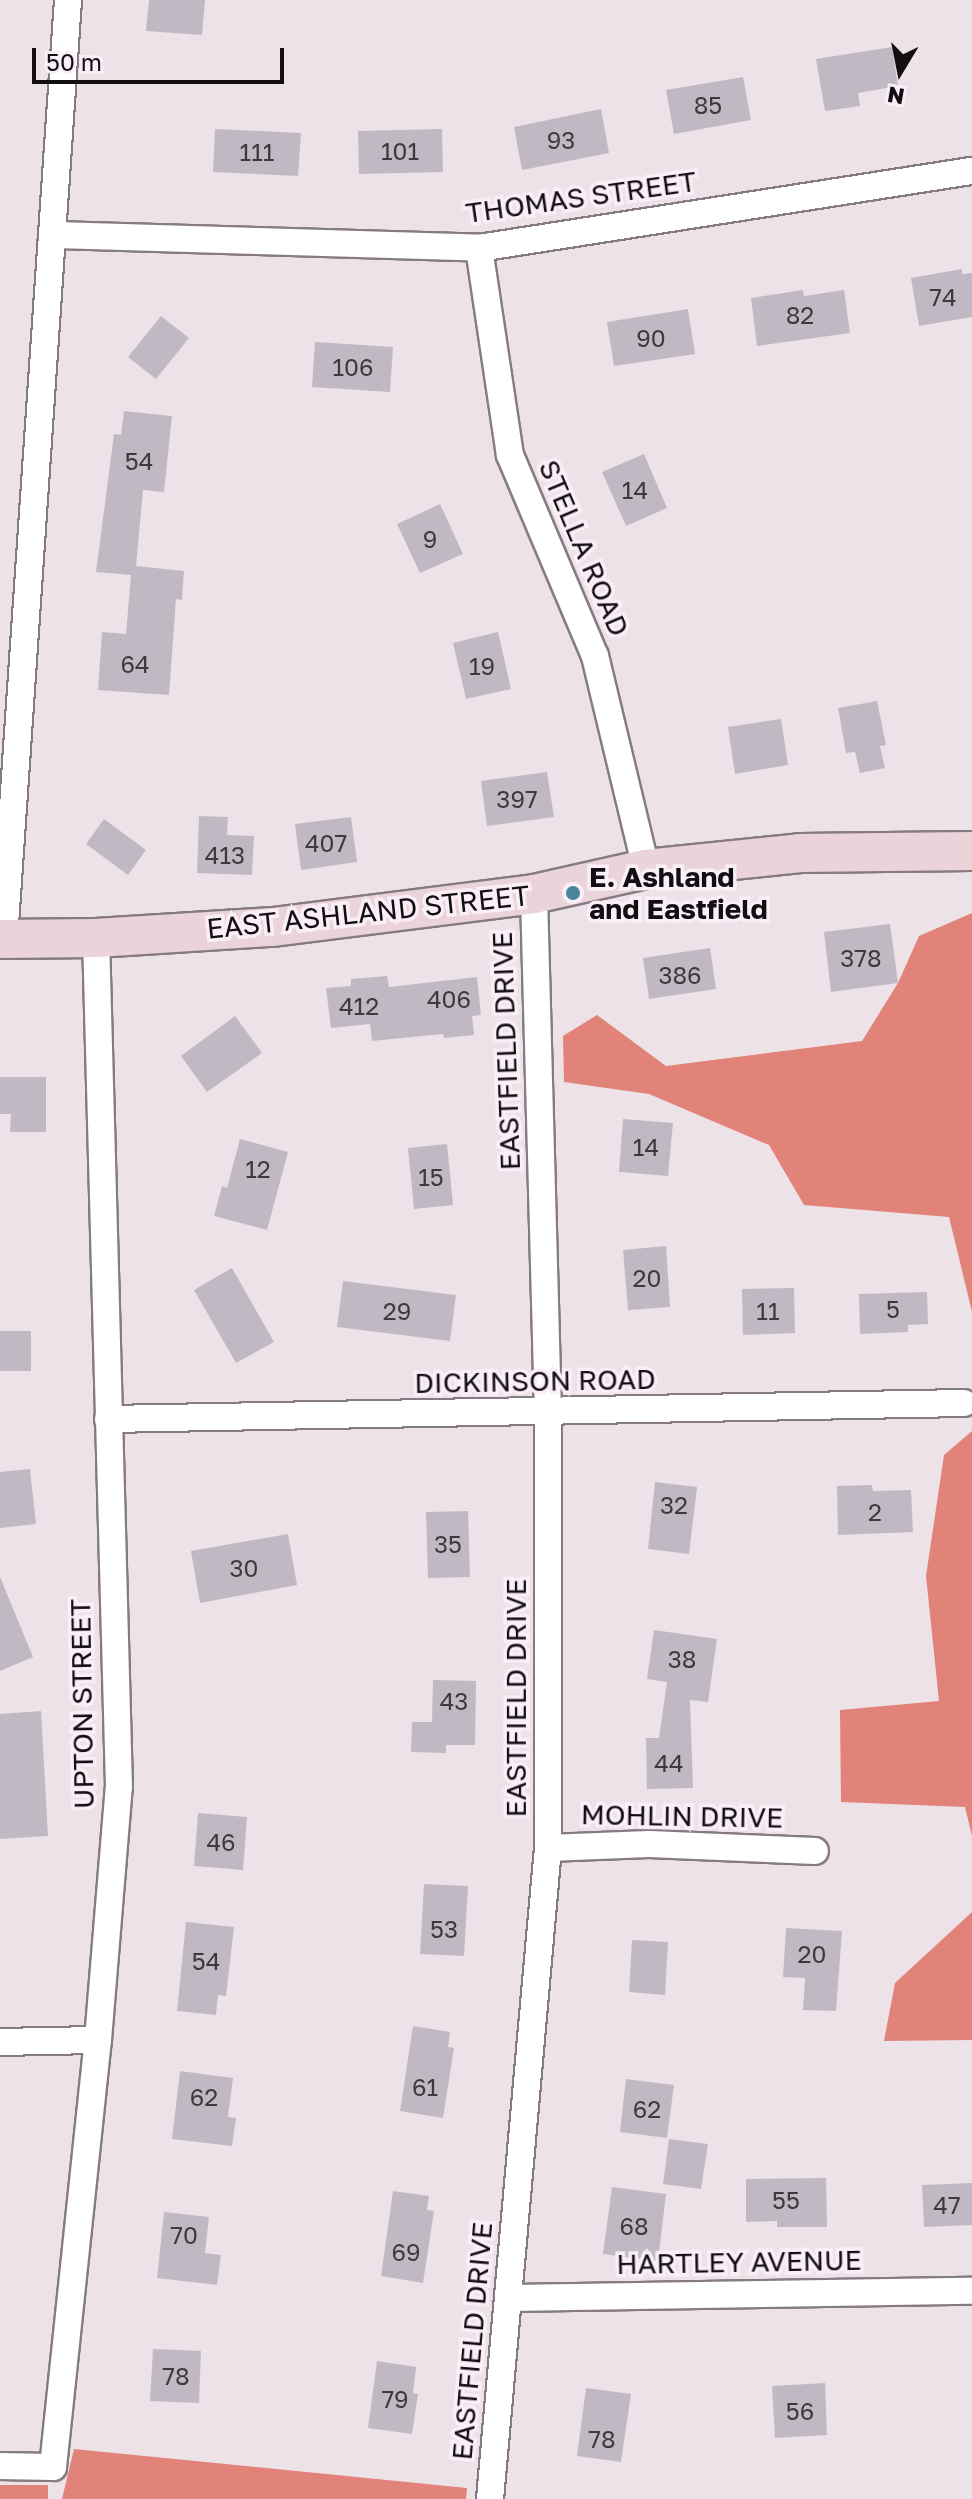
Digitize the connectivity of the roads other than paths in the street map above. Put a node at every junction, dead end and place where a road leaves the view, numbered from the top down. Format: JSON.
{"nodes":[{"id":1,"x":68,"y":0,"type":"edge"},
{"id":2,"x":972,"y":171,"type":"edge"},
{"id":3,"x":52,"y":235,"type":"junction"},
{"id":4,"x":479,"y":248,"type":"junction"},
{"id":5,"x":972,"y":851,"type":"edge"},
{"id":6,"x":646,"y":869,"type":"junction"},
{"id":7,"x":534,"y":894,"type":"junction"},
{"id":8,"x":96,"y":938,"type":"junction"},
{"id":9,"x":2,"y":939,"type":"edge"},
{"id":10,"x":964,"y":1403,"type":"dead end"},
{"id":11,"x":548,"y":1413,"type":"junction"},
{"id":12,"x":108,"y":1419,"type":"junction"},
{"id":13,"x":548,"y":1848,"type":"junction"},
{"id":14,"x":815,"y":1851,"type":"dead end"},
{"id":15,"x":98,"y":2040,"type":"junction"},
{"id":16,"x":0,"y":2042,"type":"edge"},
{"id":17,"x":972,"y":2291,"type":"edge"},
{"id":18,"x":508,"y":2298,"type":"junction"},
{"id":19,"x":0,"y":2466,"type":"edge"},
{"id":20,"x":490,"y":2499,"type":"edge"}],
"edges":[{"from":1,"to":3,"type":"street"},
{"from":2,"to":4,"type":"street","name":"THOMAS STREET"},
{"from":3,"to":4,"type":"street","name":"THOMAS STREET"},
{"from":3,"to":9,"type":"street"},
{"from":4,"to":6,"type":"street","name":"STELLA ROAD"},
{"from":5,"to":6,"type":"main road","name":"EAST ASHLAND STREET"},
{"from":6,"to":7,"type":"main road","name":"EAST ASHLAND STREET"},
{"from":7,"to":8,"type":"main road","name":"EAST ASHLAND STREET"},
{"from":7,"to":11,"type":"street","name":"EASTFIELD DRIVE"},
{"from":8,"to":9,"type":"main road","name":"EAST ASHLAND STREET"},
{"from":8,"to":12,"type":"street","name":"UPTON STREET"},
{"from":10,"to":11,"type":"street","name":"DICKINSON ROAD"},
{"from":11,"to":12,"type":"street","name":"DICKINSON ROAD"},
{"from":11,"to":13,"type":"street","name":"EASTFIELD DRIVE"},
{"from":12,"to":15,"type":"street","name":"UPTON STREET"},
{"from":13,"to":14,"type":"street","name":"MOHLIN DRIVE"},
{"from":13,"to":18,"type":"street","name":"EASTFIELD DRIVE"},
{"from":15,"to":16,"type":"street"},
{"from":15,"to":19,"type":"street","name":"UPTON STREET"},
{"from":17,"to":18,"type":"street","name":"HARTLEY AVENUE"},
{"from":18,"to":20,"type":"street","name":"EASTFIELD DRIVE"}]}
